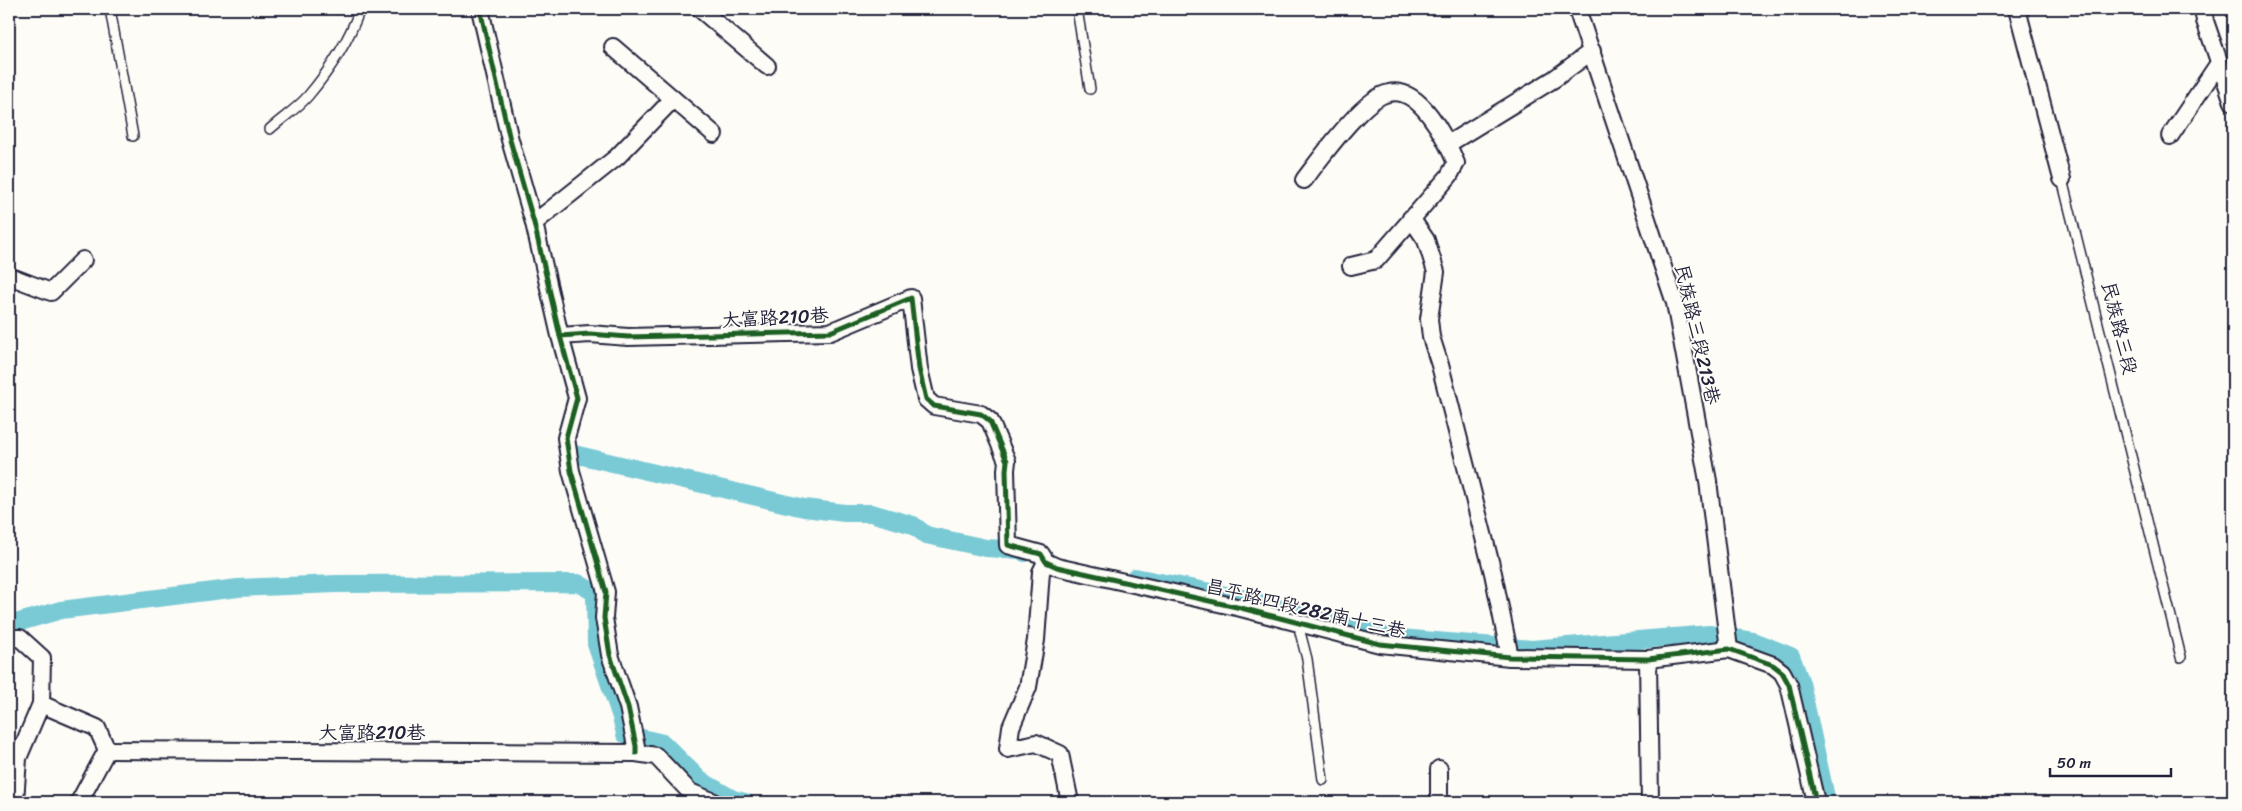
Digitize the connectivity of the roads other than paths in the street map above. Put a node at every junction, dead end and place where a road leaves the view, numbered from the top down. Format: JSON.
{"nodes":[{"id":1,"x":110,"y":9,"type":"edge"},
{"id":2,"x":360,"y":9,"type":"edge"},
{"id":3,"x":480,"y":9,"type":"edge"},
{"id":4,"x":700,"y":9,"type":"edge"},
{"id":5,"x":1077,"y":9,"type":"edge"},
{"id":6,"x":1577,"y":9,"type":"edge"},
{"id":7,"x":2017,"y":9,"type":"edge"},
{"id":8,"x":2203,"y":9,"type":"edge"},
{"id":9,"x":613,"y":48,"type":"dead end"},
{"id":10,"x":1592,"y":51,"type":"junction"},
{"id":11,"x":767,"y":66,"type":"dead end"},
{"id":12,"x":2225,"y":68,"type":"edge"},
{"id":13,"x":1090,"y":89,"type":"dead end"},
{"id":14,"x":673,"y":99,"type":"junction"},
{"id":15,"x":2233,"y":102,"type":"edge"},
{"id":16,"x":270,"y":129,"type":"dead end"},
{"id":17,"x":714,"y":134,"type":"dead end"},
{"id":18,"x":133,"y":136,"type":"dead end"},
{"id":19,"x":2170,"y":136,"type":"dead end"},
{"id":20,"x":1448,"y":144,"type":"junction"},
{"id":21,"x":2062,"y":179,"type":"joint"},
{"id":22,"x":1304,"y":180,"type":"dead end"},
{"id":23,"x":1411,"y":218,"type":"junction"},
{"id":24,"x":534,"y":223,"type":"junction"},
{"id":25,"x":82,"y":260,"type":"dead end"},
{"id":26,"x":1351,"y":266,"type":"dead end"},
{"id":27,"x":9,"y":276,"type":"edge"},
{"id":28,"x":560,"y":336,"type":"junction"},
{"id":29,"x":1046,"y":562,"type":"junction"},
{"id":30,"x":1302,"y":624,"type":"junction"},
{"id":31,"x":9,"y":638,"type":"edge"},
{"id":32,"x":1729,"y":649,"type":"junction"},
{"id":33,"x":2181,"y":657,"type":"dead end"},
{"id":34,"x":1510,"y":658,"type":"junction"},
{"id":35,"x":1648,"y":659,"type":"junction"},
{"id":36,"x":41,"y":704,"type":"junction"},
{"id":37,"x":107,"y":750,"type":"junction"},
{"id":38,"x":636,"y":750,"type":"junction"},
{"id":39,"x":1439,"y":769,"type":"dead end"},
{"id":40,"x":1323,"y":780,"type":"dead end"},
{"id":41,"x":15,"y":802,"type":"edge"},
{"id":42,"x":80,"y":802,"type":"edge"},
{"id":43,"x":714,"y":802,"type":"edge"},
{"id":44,"x":1070,"y":802,"type":"edge"},
{"id":45,"x":1439,"y":802,"type":"edge"},
{"id":46,"x":1650,"y":802,"type":"edge"},
{"id":47,"x":1816,"y":802,"type":"edge"}],
"edges":[{"from":1,"to":18,"type":"lane"},
{"from":2,"to":16,"type":"lane"},
{"from":3,"to":24,"type":"street"},
{"from":4,"to":11,"type":"street"},
{"from":5,"to":13,"type":"lane"},
{"from":6,"to":10,"type":"street","name":"民族路三段213巷"},
{"from":7,"to":21,"type":"street","name":"民族路三段"},
{"from":8,"to":12,"type":"street"},
{"from":9,"to":14,"type":"street"},
{"from":10,"to":20,"type":"street"},
{"from":10,"to":32,"type":"street","name":"民族路三段213巷"},
{"from":12,"to":15,"type":"street"},
{"from":12,"to":19,"type":"street"},
{"from":14,"to":17,"type":"street"},
{"from":14,"to":24,"type":"street"},
{"from":20,"to":22,"type":"street"},
{"from":20,"to":23,"type":"street"},
{"from":21,"to":33,"type":"lane","name":"民族路三段"},
{"from":23,"to":26,"type":"street"},
{"from":23,"to":34,"type":"street"},
{"from":24,"to":28,"type":"street"},
{"from":25,"to":27,"type":"street"},
{"from":28,"to":29,"type":"street","name":"大富路210巷"},
{"from":28,"to":38,"type":"street"},
{"from":29,"to":30,"type":"street","name":"昌平路四段282南十三巷"},
{"from":29,"to":44,"type":"street"},
{"from":30,"to":34,"type":"street","name":"昌平路四段282南十三巷"},
{"from":30,"to":40,"type":"lane"},
{"from":31,"to":36,"type":"street"},
{"from":32,"to":35,"type":"street","name":"昌平路四段282南十三巷"},
{"from":32,"to":47,"type":"street","name":"昌平路四段282南十三巷"},
{"from":34,"to":35,"type":"street","name":"昌平路四段282南十三巷"},
{"from":35,"to":46,"type":"street"},
{"from":36,"to":37,"type":"street"},
{"from":36,"to":41,"type":"street"},
{"from":37,"to":38,"type":"street","name":"大富路210巷"},
{"from":37,"to":42,"type":"street"},
{"from":38,"to":43,"type":"street","name":"大富路210巷"},
{"from":39,"to":45,"type":"street"}]}
